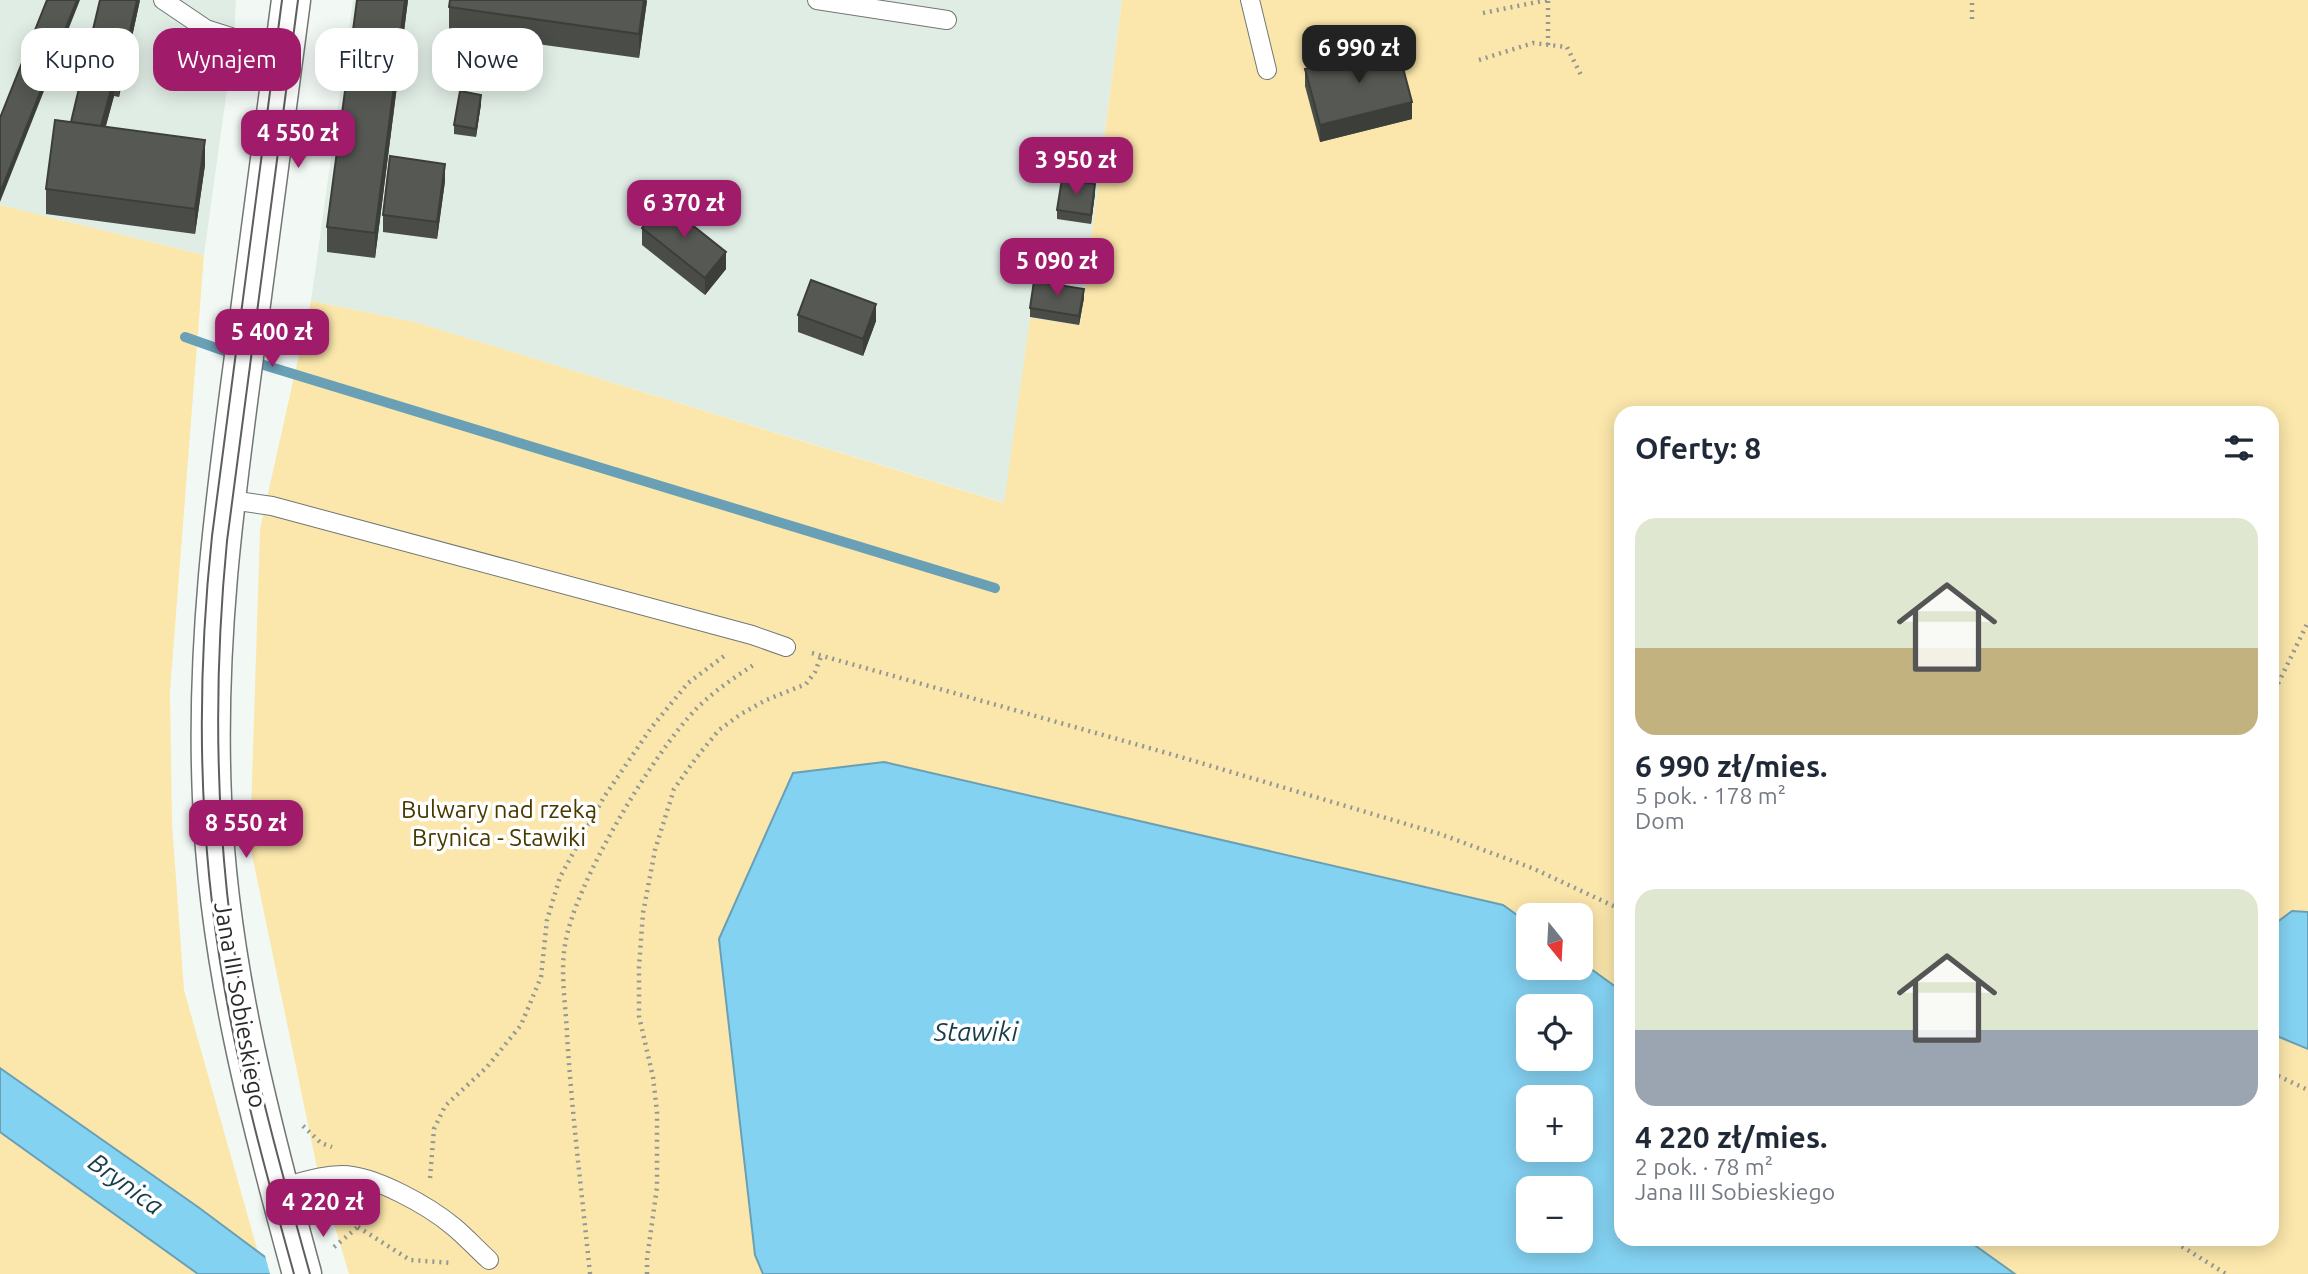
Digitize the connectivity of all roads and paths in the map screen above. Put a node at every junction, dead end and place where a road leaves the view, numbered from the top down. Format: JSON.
{"nodes":[{"id":1,"x":163,"y":0,"type":"edge"},
{"id":2,"x":290,"y":0,"type":"edge"},
{"id":3,"x":817,"y":0,"type":"edge"},
{"id":4,"x":1250,"y":0,"type":"edge"},
{"id":5,"x":1548,"y":0,"type":"edge"},
{"id":6,"x":1972,"y":0,"type":"edge"},
{"id":7,"x":1483,"y":13,"type":"dead end"},
{"id":8,"x":1972,"y":19,"type":"dead end"},
{"id":9,"x":947,"y":20,"type":"dead end"},
{"id":10,"x":205,"y":28,"type":"edge"},
{"id":11,"x":287,"y":28,"type":"edge"},
{"id":12,"x":1548,"y":45,"type":"junction"},
{"id":13,"x":1479,"y":60,"type":"dead end"},
{"id":14,"x":1267,"y":70,"type":"dead end"},
{"id":15,"x":1583,"y":77,"type":"dead end"},
{"id":16,"x":279,"y":91,"type":"edge"},
{"id":17,"x":224,"y":499,"type":"junction"},
{"id":18,"x":2308,"y":622,"type":"edge"},
{"id":19,"x":752,"y":635,"type":"junction"},
{"id":20,"x":786,"y":647,"type":"junction"},
{"id":21,"x":821,"y":656,"type":"junction"},
{"id":22,"x":2279,"y":682,"type":"edge"},
{"id":23,"x":1614,"y":906,"type":"edge"},
{"id":24,"x":2279,"y":1076,"type":"edge"},
{"id":25,"x":2308,"y":1090,"type":"edge"},
{"id":26,"x":344,"y":1175,"type":"junction"},
{"id":27,"x":283,"y":1204,"type":"junction"},
{"id":28,"x":427,"y":1209,"type":"junction"},
{"id":29,"x":358,"y":1227,"type":"junction"},
{"id":30,"x":2181,"y":1246,"type":"edge"},
{"id":31,"x":332,"y":1248,"type":"dead end"},
{"id":32,"x":489,"y":1260,"type":"joint"},
{"id":33,"x":302,"y":1274,"type":"edge"},
{"id":34,"x":590,"y":1274,"type":"edge"},
{"id":35,"x":647,"y":1274,"type":"edge"},
{"id":36,"x":2226,"y":1274,"type":"edge"}],
"edges":[{"from":1,"to":10,"type":"lane"},
{"from":2,"to":11,"type":"street","name":"Jana III Sobieskiego"},
{"from":3,"to":9,"type":"lane"},
{"from":4,"to":14,"type":"lane"},
{"from":5,"to":7,"type":"path"},
{"from":5,"to":12,"type":"path"},
{"from":6,"to":8,"type":"path"},
{"from":12,"to":13,"type":"path"},
{"from":12,"to":15,"type":"path"},
{"from":16,"to":17,"type":"street","name":"Jana III Sobieskiego"},
{"from":17,"to":19,"type":"lane"},
{"from":17,"to":27,"type":"street","name":"Jana III Sobieskiego"},
{"from":18,"to":22,"type":"path"},
{"from":19,"to":20,"type":"lane"},
{"from":19,"to":28,"type":"path"},
{"from":20,"to":21,"type":"path"},
{"from":20,"to":34,"type":"path"},
{"from":21,"to":23,"type":"path"},
{"from":21,"to":35,"type":"path"},
{"from":24,"to":25,"type":"path"},
{"from":26,"to":27,"type":"lane"},
{"from":26,"to":28,"type":"lane"},
{"from":26,"to":29,"type":"path"},
{"from":27,"to":33,"type":"street","name":"Jana III Sobieskiego"},
{"from":28,"to":32,"type":"lane"},
{"from":29,"to":31,"type":"path"},
{"from":29,"to":32,"type":"path"},
{"from":30,"to":36,"type":"path"}]}
